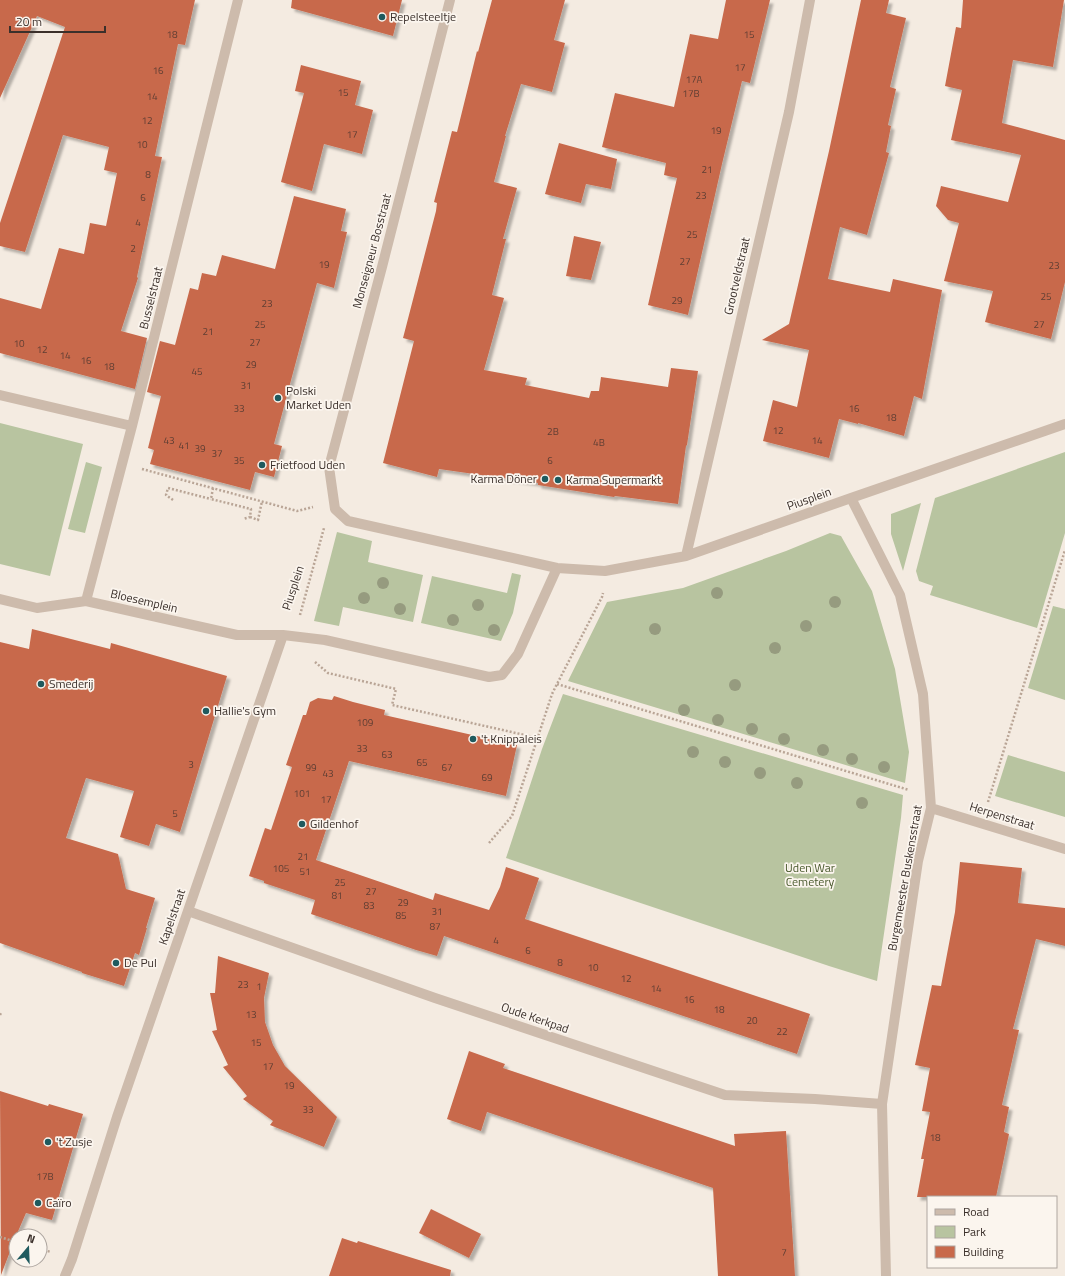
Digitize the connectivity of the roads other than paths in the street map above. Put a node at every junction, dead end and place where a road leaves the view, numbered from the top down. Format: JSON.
{"nodes":[{"id":1,"x":238,"y":0,"type":"edge"},
{"id":2,"x":450,"y":0,"type":"edge"},
{"id":3,"x":810,"y":0,"type":"edge"},
{"id":4,"x":0,"y":395,"type":"edge"},
{"id":5,"x":1065,"y":424,"type":"edge"},
{"id":6,"x":132,"y":426,"type":"junction"},
{"id":7,"x":851,"y":498,"type":"junction"},
{"id":8,"x":335,"y":505,"type":"joint"},
{"id":9,"x":686,"y":556,"type":"junction"},
{"id":10,"x":557,"y":568,"type":"junction"},
{"id":11,"x":0,"y":599,"type":"edge"},
{"id":12,"x":86,"y":601,"type":"junction"},
{"id":13,"x":284,"y":635,"type":"junction"},
{"id":14,"x":931,"y":808,"type":"junction"},
{"id":15,"x":1065,"y":850,"type":"edge"},
{"id":16,"x":188,"y":911,"type":"junction"},
{"id":17,"x":882,"y":1104,"type":"junction"},
{"id":18,"x":65,"y":1276,"type":"edge"},
{"id":19,"x":886,"y":1276,"type":"edge"}],
"edges":[{"from":1,"to":6,"type":"street","name":"Busselstraat"},
{"from":2,"to":8,"type":"street","name":"Monseigneur Bosstraat"},
{"from":3,"to":9,"type":"street","name":"Grootveldstraat"},
{"from":4,"to":6,"type":"street"},
{"from":5,"to":7,"type":"street","name":"Piusplein"},
{"from":6,"to":12,"type":"street","name":"Busselstraat"},
{"from":7,"to":9,"type":"street","name":"Piusplein"},
{"from":7,"to":14,"type":"street","name":"Burgemeester Buskensstraat"},
{"from":8,"to":10,"type":"street","name":"Piusplein"},
{"from":9,"to":10,"type":"street","name":"Piusplein"},
{"from":10,"to":13,"type":"street"},
{"from":11,"to":12,"type":"street","name":"Bloesemplein"},
{"from":12,"to":13,"type":"street","name":"Bloesemplein"},
{"from":13,"to":16,"type":"street","name":"Kapelstraat"},
{"from":14,"to":15,"type":"street","name":"Herpenstraat"},
{"from":14,"to":17,"type":"street","name":"Burgemeester Buskensstraat"},
{"from":16,"to":17,"type":"street","name":"Oude Kerkpad"},
{"from":16,"to":18,"type":"street","name":"Kapelstraat"},
{"from":17,"to":19,"type":"street","name":"Burgemeester Buskensstraat"}]}
